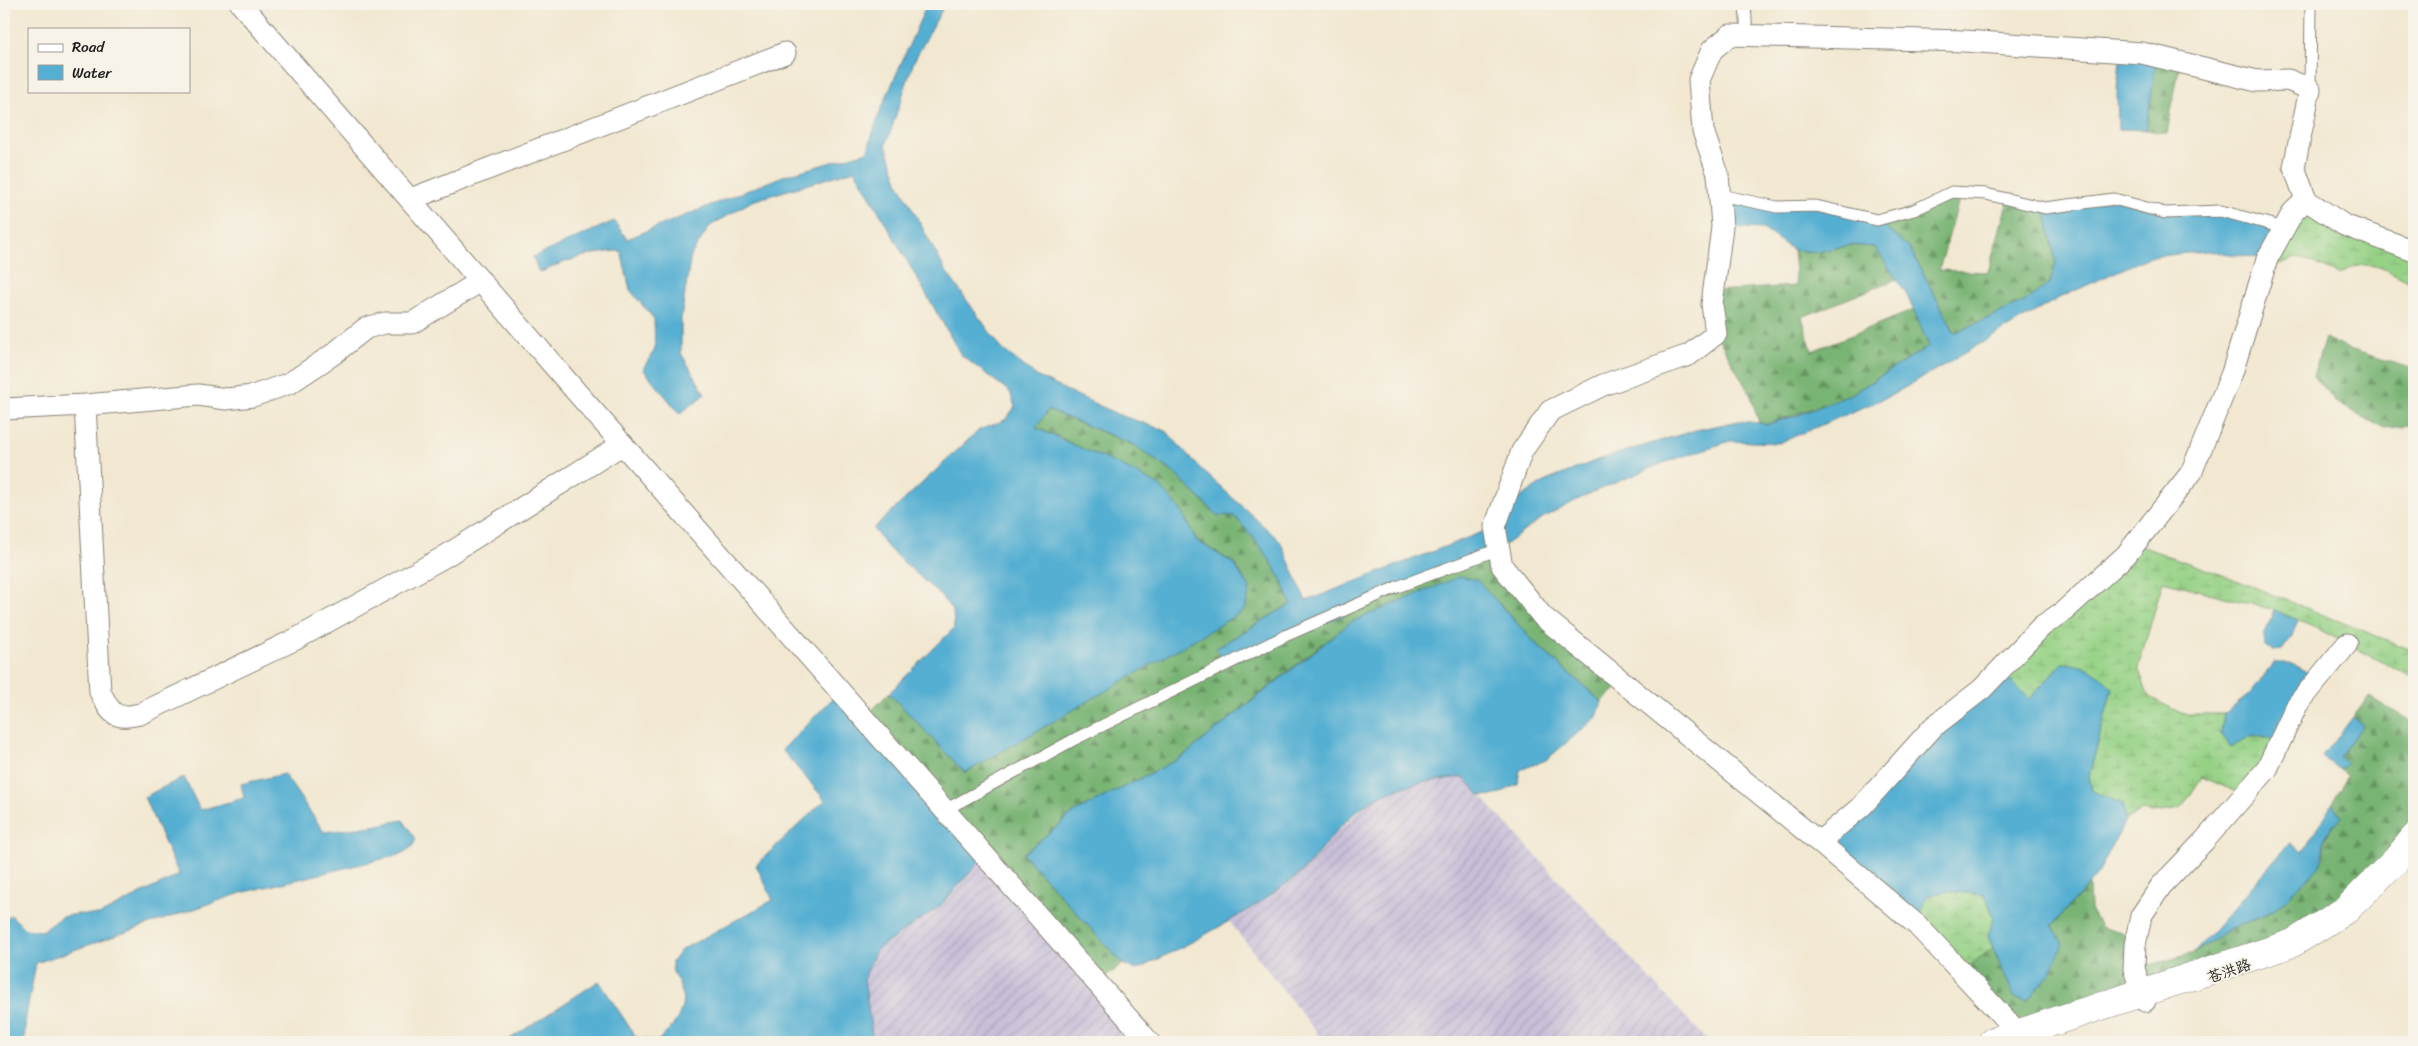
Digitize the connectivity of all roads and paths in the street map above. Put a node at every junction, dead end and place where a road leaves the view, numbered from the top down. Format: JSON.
{"nodes":[{"id":1,"x":241,"y":4,"type":"edge"},
{"id":2,"x":1744,"y":4,"type":"edge"},
{"id":3,"x":2310,"y":4,"type":"edge"},
{"id":4,"x":1747,"y":36,"type":"junction"},
{"id":5,"x":785,"y":53,"type":"dead end"},
{"id":6,"x":2310,"y":89,"type":"junction"},
{"id":7,"x":1720,"y":195,"type":"junction"},
{"id":8,"x":410,"y":199,"type":"junction"},
{"id":9,"x":2306,"y":200,"type":"junction"},
{"id":10,"x":2284,"y":228,"type":"junction"},
{"id":11,"x":2414,"y":251,"type":"edge"},
{"id":12,"x":481,"y":281,"type":"junction"},
{"id":13,"x":85,"y":406,"type":"junction"},
{"id":14,"x":4,"y":409,"type":"edge"},
{"id":15,"x":622,"y":444,"type":"junction"},
{"id":16,"x":1499,"y":548,"type":"junction"},
{"id":17,"x":2347,"y":644,"type":"dead end"},
{"id":18,"x":945,"y":810,"type":"junction"},
{"id":19,"x":1819,"y":842,"type":"junction"},
{"id":20,"x":2412,"y":852,"type":"edge"},
{"id":21,"x":2144,"y":997,"type":"junction"},
{"id":22,"x":2019,"y":1038,"type":"edge"},
{"id":23,"x":1148,"y":1042,"type":"edge"},
{"id":24,"x":1992,"y":1042,"type":"edge"}],
"edges":[{"from":1,"to":8,"type":"street"},
{"from":2,"to":4,"type":"lane"},
{"from":3,"to":6,"type":"lane"},
{"from":4,"to":6,"type":"street"},
{"from":4,"to":7,"type":"street"},
{"from":5,"to":8,"type":"street"},
{"from":6,"to":9,"type":"street"},
{"from":7,"to":10,"type":"lane"},
{"from":7,"to":16,"type":"street"},
{"from":8,"to":12,"type":"street"},
{"from":9,"to":10,"type":"street"},
{"from":9,"to":11,"type":"street"},
{"from":10,"to":19,"type":"street"},
{"from":12,"to":13,"type":"street"},
{"from":12,"to":15,"type":"street"},
{"from":13,"to":14,"type":"street"},
{"from":13,"to":15,"type":"street"},
{"from":15,"to":18,"type":"street"},
{"from":16,"to":18,"type":"lane"},
{"from":16,"to":19,"type":"street"},
{"from":17,"to":21,"type":"street"},
{"from":18,"to":23,"type":"street"},
{"from":19,"to":22,"type":"street"},
{"from":20,"to":21,"type":"main road","name":"苍洪路"},
{"from":21,"to":22,"type":"main road","name":"苍洪路"},
{"from":22,"to":24,"type":"main road","name":"苍洪路"}]}
